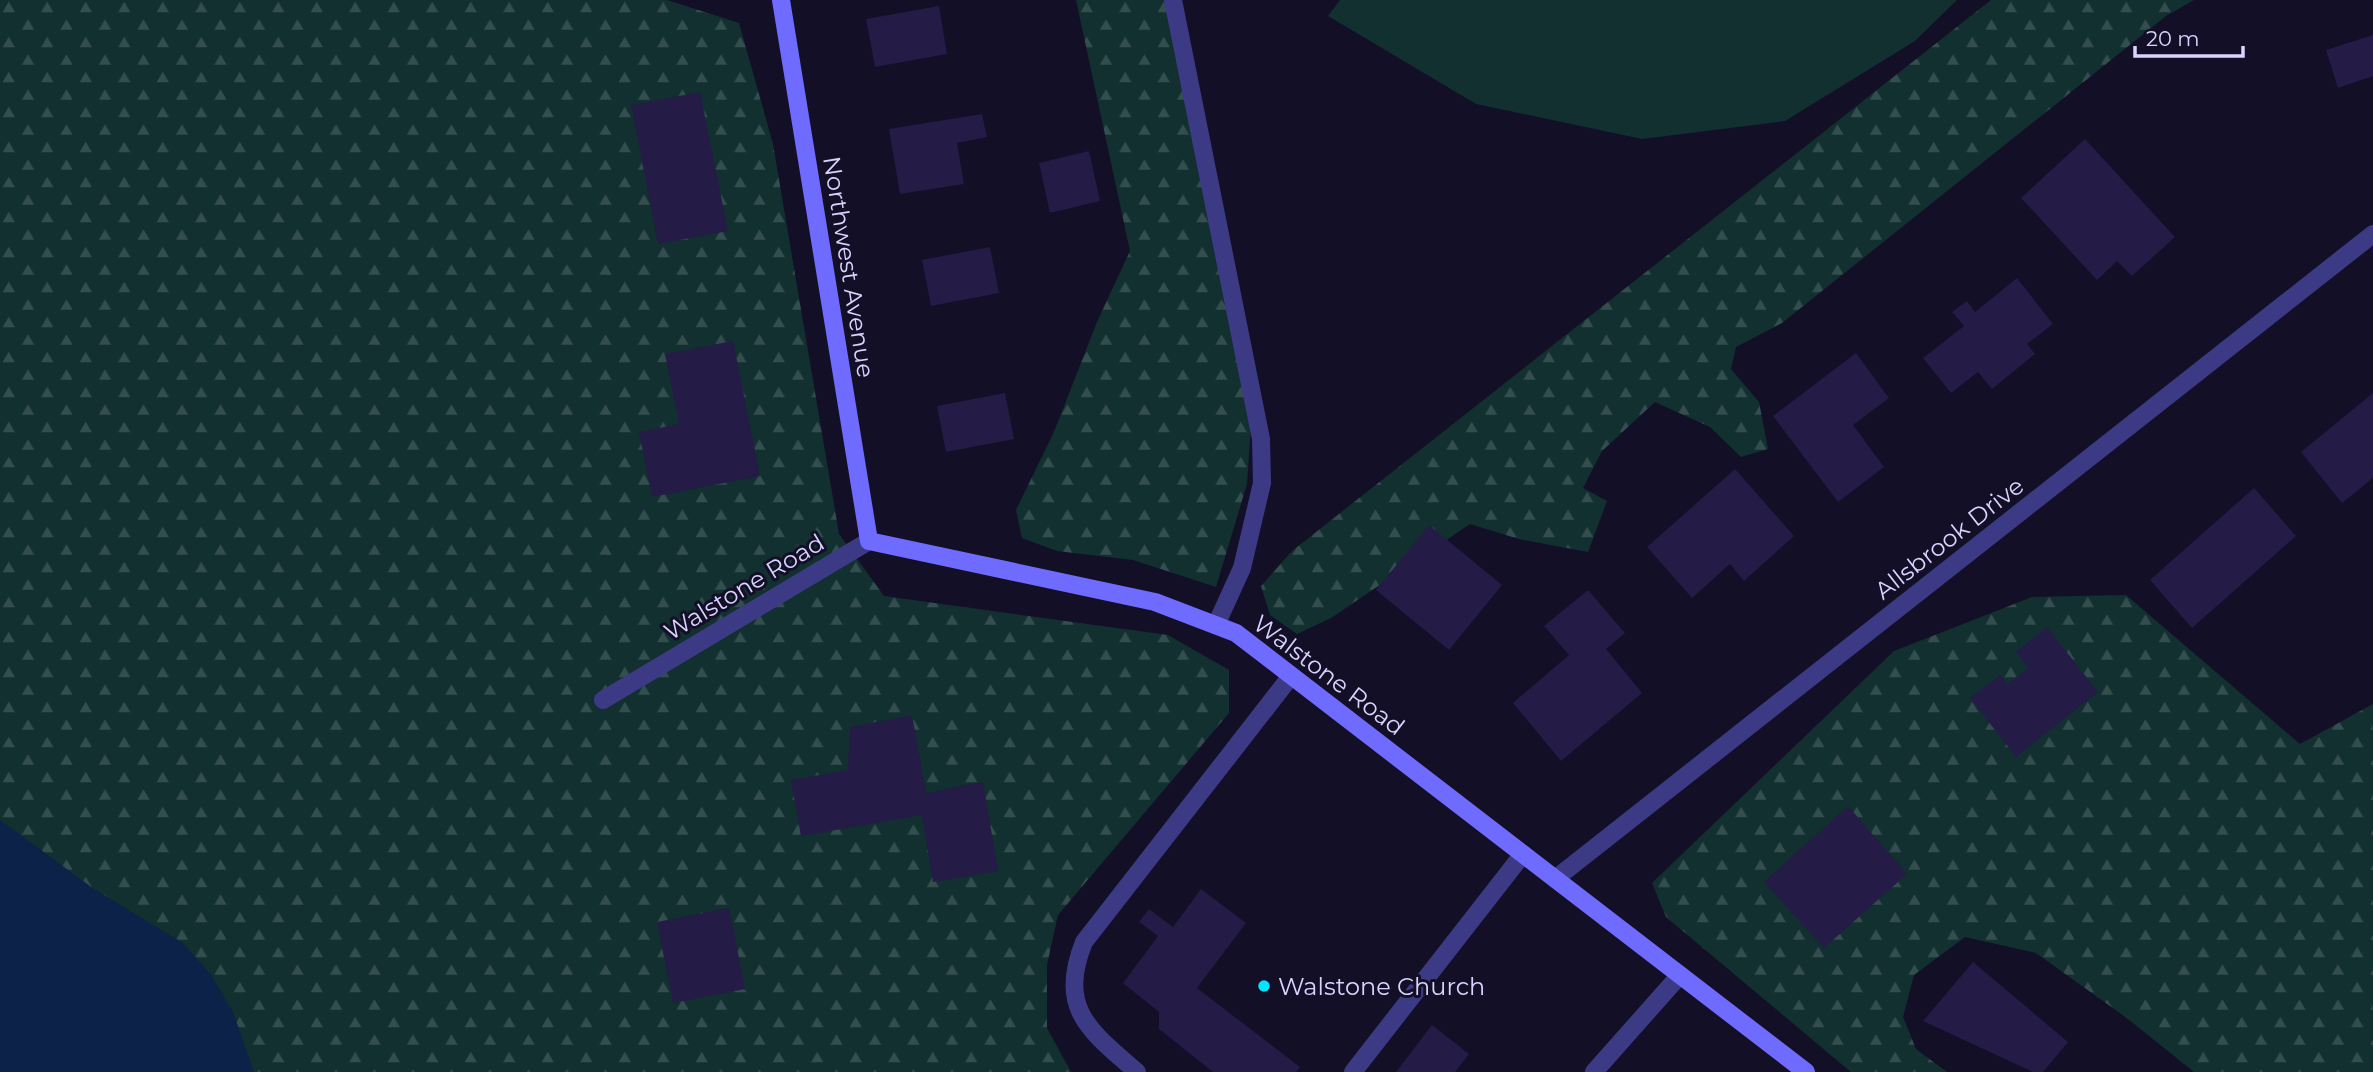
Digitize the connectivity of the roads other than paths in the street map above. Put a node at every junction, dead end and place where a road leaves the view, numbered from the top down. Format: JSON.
{"nodes":[{"id":1,"x":781,"y":0,"type":"edge"},
{"id":2,"x":1173,"y":0,"type":"edge"},
{"id":3,"x":2373,"y":234,"type":"edge"},
{"id":4,"x":869,"y":541,"type":"junction"},
{"id":5,"x":1216,"y":625,"type":"junction"},
{"id":6,"x":1292,"y":676,"type":"junction"},
{"id":7,"x":603,"y":700,"type":"dead end"},
{"id":8,"x":1523,"y":854,"type":"junction"},
{"id":9,"x":1555,"y":879,"type":"junction"},
{"id":10,"x":1680,"y":975,"type":"junction"},
{"id":11,"x":1137,"y":1072,"type":"edge"},
{"id":12,"x":1353,"y":1072,"type":"edge"},
{"id":13,"x":1594,"y":1072,"type":"edge"},
{"id":14,"x":1807,"y":1072,"type":"edge"}],
"edges":[{"from":1,"to":4,"type":"street","name":"Northwest Avenue"},
{"from":2,"to":5,"type":"street"},
{"from":3,"to":9,"type":"street","name":"Allsbrook Drive"},
{"from":4,"to":5,"type":"street","name":"Walstone Road"},
{"from":4,"to":7,"type":"street","name":"Walstone Road"},
{"from":5,"to":6,"type":"street","name":"Walstone Road"},
{"from":6,"to":8,"type":"street","name":"Walstone Road"},
{"from":6,"to":11,"type":"street"},
{"from":8,"to":9,"type":"street","name":"Walstone Road"},
{"from":8,"to":12,"type":"street"},
{"from":9,"to":10,"type":"street","name":"Walstone Road"},
{"from":10,"to":13,"type":"street"},
{"from":10,"to":14,"type":"street","name":"Walstone Road"}]}
